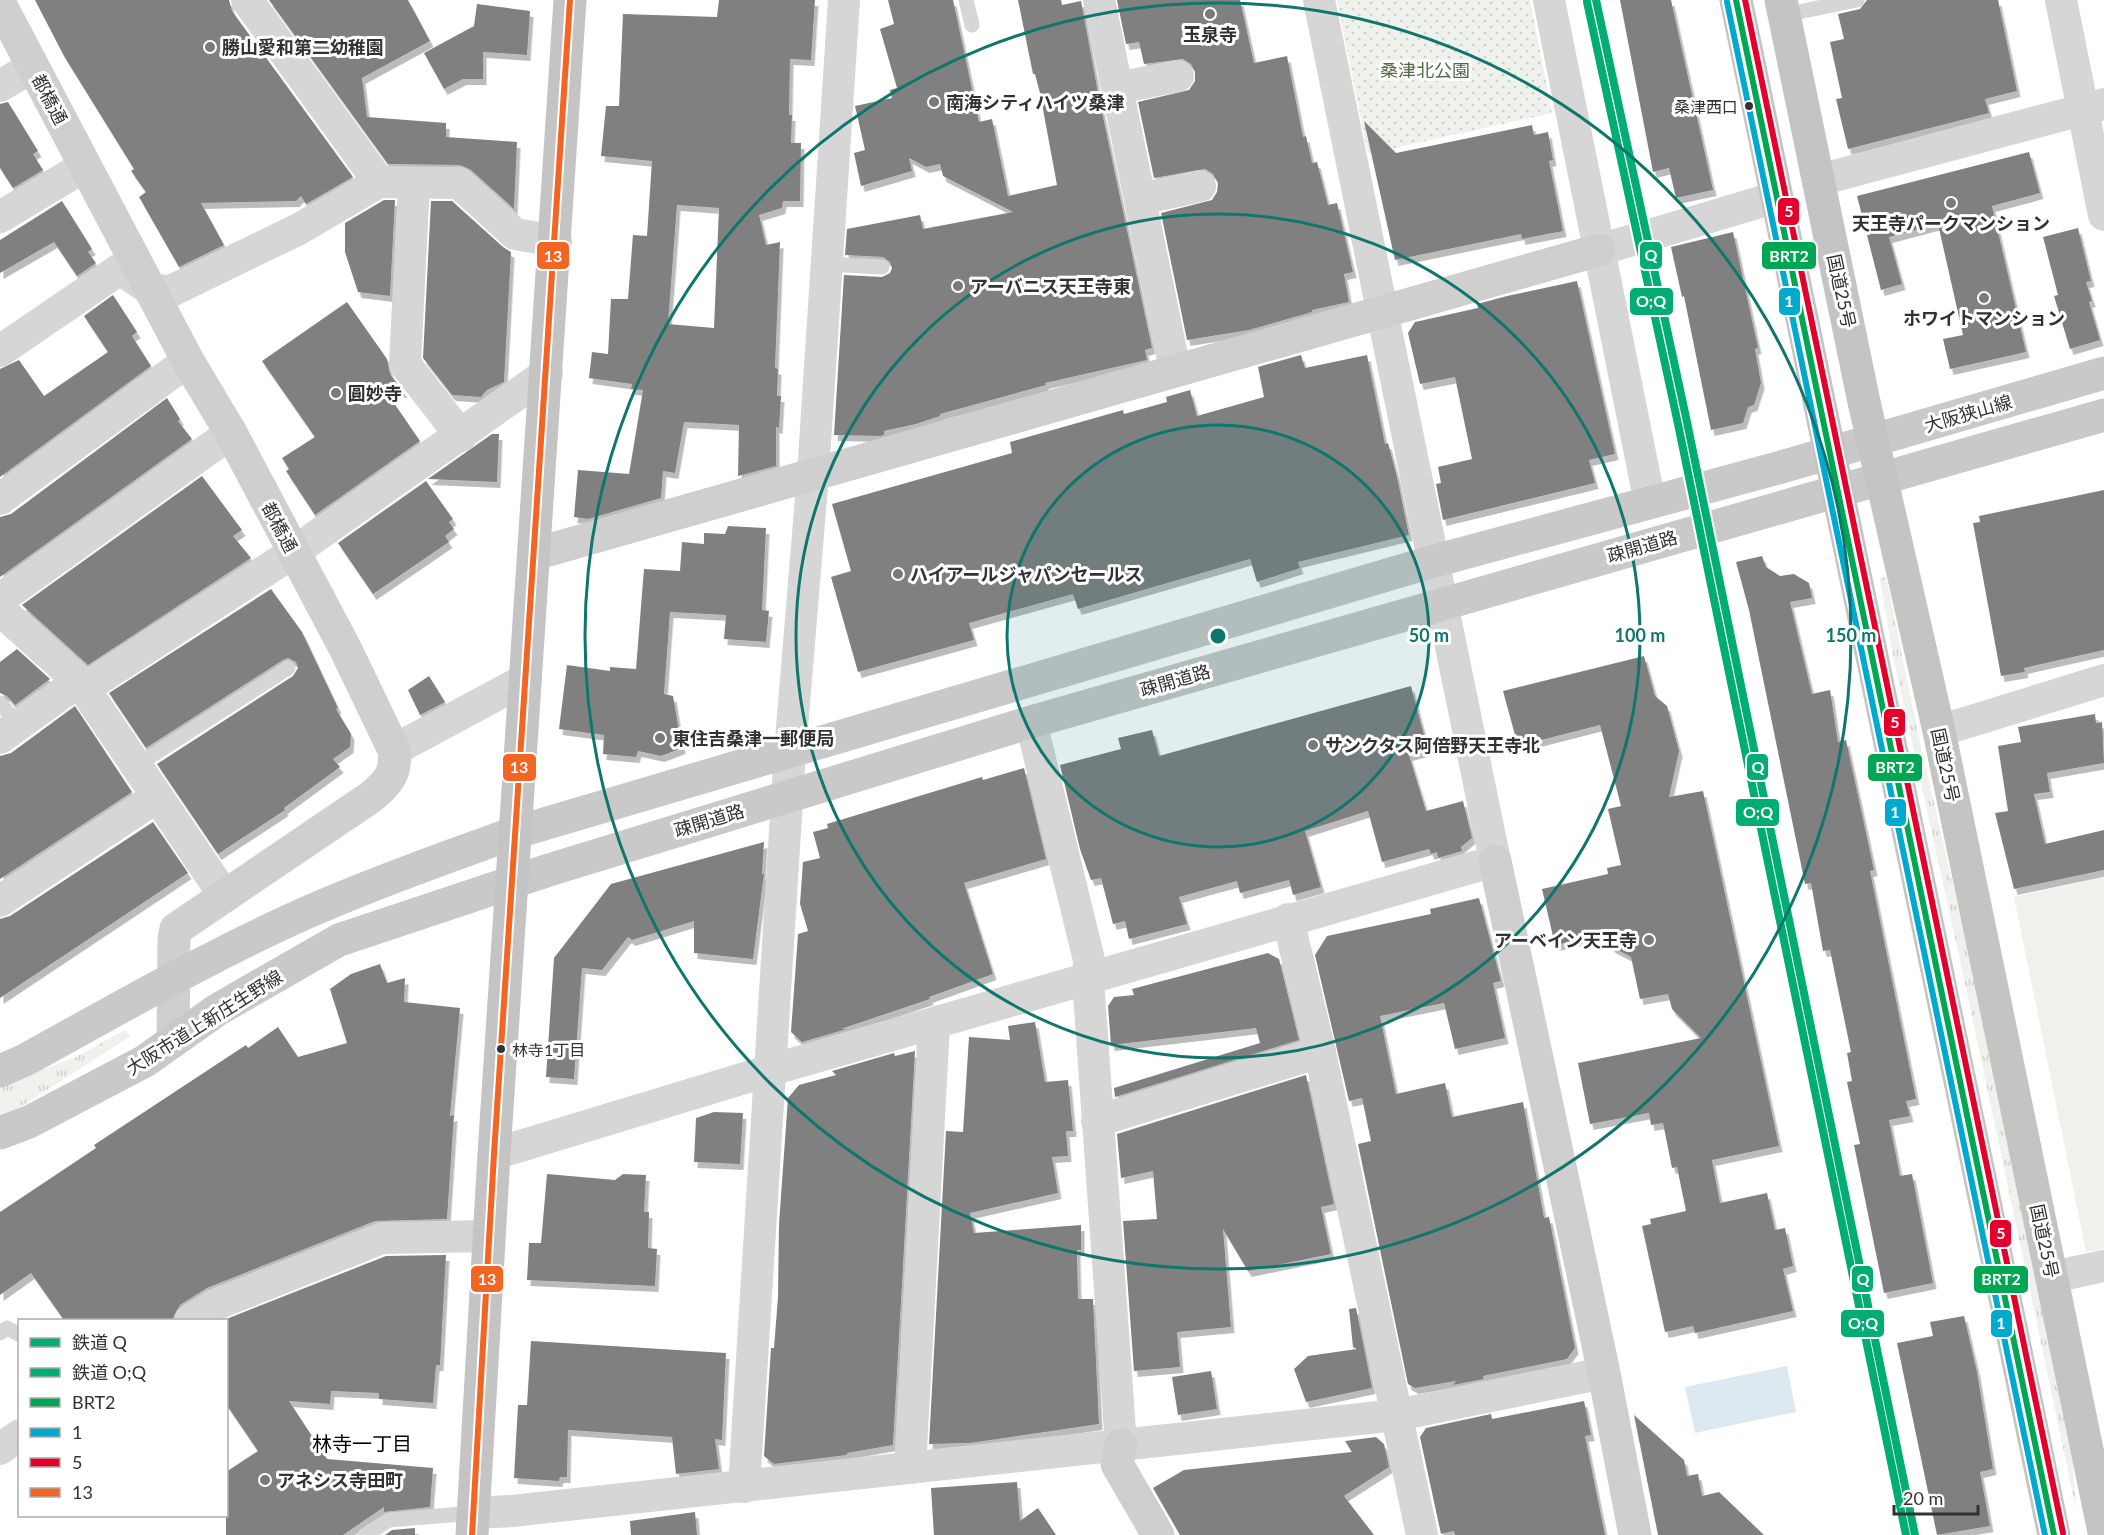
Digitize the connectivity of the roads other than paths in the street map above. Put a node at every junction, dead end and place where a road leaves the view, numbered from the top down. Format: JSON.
{"nodes":[{"id":1,"x":247,"y":0,"type":"edge"},
{"id":2,"x":570,"y":0,"type":"edge"},
{"id":3,"x":844,"y":0,"type":"edge"},
{"id":4,"x":966,"y":0,"type":"edge"},
{"id":5,"x":1099,"y":0,"type":"edge"},
{"id":6,"x":1319,"y":0,"type":"edge"},
{"id":7,"x":1549,"y":0,"type":"edge"},
{"id":8,"x":1736,"y":0,"type":"edge"},
{"id":9,"x":1857,"y":0,"type":"edge"},
{"id":10,"x":2061,"y":0,"type":"edge"},
{"id":11,"x":0,"y":4,"type":"edge"},
{"id":12,"x":1782,"y":8,"type":"edge"},
{"id":13,"x":972,"y":25,"type":"dead end"},
{"id":14,"x":32,"y":67,"type":"junction"},
{"id":15,"x":1178,"y":76,"type":"dead end"},
{"id":16,"x":0,"y":86,"type":"edge"},
{"id":17,"x":1117,"y":88,"type":"junction"},
{"id":18,"x":2094,"y":106,"type":"edge"},
{"id":19,"x":85,"y":166,"type":"junction"},
{"id":20,"x":1819,"y":180,"type":"junction"},
{"id":21,"x":379,"y":182,"type":"junction"},
{"id":22,"x":414,"y":183,"type":"junction"},
{"id":23,"x":1200,"y":186,"type":"dead end"},
{"id":24,"x":1777,"y":197,"type":"junction"},
{"id":25,"x":1140,"y":199,"type":"junction"},
{"id":26,"x":2104,"y":215,"type":"edge"},
{"id":27,"x":0,"y":217,"type":"edge"},
{"id":28,"x":556,"y":241,"type":"junction"},
{"id":29,"x":1599,"y":250,"type":"junction"},
{"id":30,"x":827,"y":264,"type":"junction"},
{"id":31,"x":882,"y":267,"type":"dead end"},
{"id":32,"x":151,"y":290,"type":"junction"},
{"id":33,"x":1383,"y":312,"type":"junction"},
{"id":34,"x":0,"y":351,"type":"edge"},
{"id":35,"x":188,"y":361,"type":"junction"},
{"id":36,"x":1175,"y":370,"type":"junction"},
{"id":37,"x":2104,"y":373,"type":"edge"},
{"id":38,"x":547,"y":374,"type":"junction"},
{"id":39,"x":2104,"y":415,"type":"edge"},
{"id":40,"x":231,"y":434,"type":"junction"},
{"id":41,"x":461,"y":436,"type":"junction"},
{"id":42,"x":1874,"y":441,"type":"junction"},
{"id":43,"x":1831,"y":453,"type":"junction"},
{"id":44,"x":813,"y":474,"type":"junction"},
{"id":45,"x":1883,"y":479,"type":"junction"},
{"id":46,"x":1839,"y":491,"type":"junction"},
{"id":47,"x":0,"y":500,"type":"edge"},
{"id":48,"x":1650,"y":503,"type":"junction"},
{"id":49,"x":294,"y":552,"type":"junction"},
{"id":50,"x":535,"y":554,"type":"junction"},
{"id":51,"x":1431,"y":562,"type":"junction"},
{"id":52,"x":0,"y":600,"type":"edge"},
{"id":53,"x":1440,"y":603,"type":"junction"},
{"id":54,"x":8,"y":629,"type":"edge"},
{"id":55,"x":288,"y":668,"type":"dead end"},
{"id":56,"x":526,"y":679,"type":"junction"},
{"id":57,"x":2104,"y":680,"type":"edge"},
{"id":58,"x":81,"y":685,"type":"junction"},
{"id":59,"x":6,"y":722,"type":"edge"},
{"id":60,"x":1031,"y":722,"type":"junction"},
{"id":61,"x":1939,"y":731,"type":"junction"},
{"id":62,"x":394,"y":750,"type":"junction"},
{"id":63,"x":790,"y":752,"type":"junction"},
{"id":64,"x":137,"y":765,"type":"junction"},
{"id":65,"x":788,"y":796,"type":"junction"},
{"id":66,"x":157,"y":797,"type":"junction"},
{"id":67,"x":517,"y":832,"type":"junction"},
{"id":68,"x":1495,"y":861,"type":"junction"},
{"id":69,"x":513,"y":881,"type":"junction"},
{"id":70,"x":224,"y":895,"type":"junction"},
{"id":71,"x":0,"y":901,"type":"edge"},
{"id":72,"x":1288,"y":919,"type":"junction"},
{"id":73,"x":173,"y":979,"type":"junction"},
{"id":74,"x":1088,"y":980,"type":"junction"},
{"id":75,"x":934,"y":1024,"type":"junction"},
{"id":76,"x":173,"y":1041,"type":"junction"},
{"id":77,"x":1320,"y":1052,"type":"junction"},
{"id":78,"x":771,"y":1070,"type":"junction"},
{"id":79,"x":0,"y":1071,"type":"edge"},
{"id":80,"x":1097,"y":1121,"type":"junction"},
{"id":81,"x":0,"y":1133,"type":"edge"},
{"id":82,"x":494,"y":1154,"type":"junction"},
{"id":83,"x":489,"y":1236,"type":"junction"},
{"id":84,"x":2104,"y":1266,"type":"edge"},
{"id":85,"x":2052,"y":1277,"type":"junction"},
{"id":86,"x":192,"y":1319,"type":"edge"},
{"id":87,"x":0,"y":1333,"type":"edge"},
{"id":88,"x":18,"y":1334,"type":"edge"},
{"id":89,"x":1604,"y":1373,"type":"junction"},
{"id":90,"x":1397,"y":1415,"type":"junction"},
{"id":91,"x":18,"y":1437,"type":"edge"},
{"id":92,"x":1121,"y":1445,"type":"junction"},
{"id":93,"x":0,"y":1449,"type":"edge"},
{"id":94,"x":910,"y":1468,"type":"junction"},
{"id":95,"x":744,"y":1487,"type":"junction"},
{"id":96,"x":473,"y":1524,"type":"edge"},
{"id":97,"x":2104,"y":1532,"type":"edge"},
{"id":98,"x":365,"y":1535,"type":"edge"},
{"id":99,"x":1158,"y":1535,"type":"edge"},
{"id":100,"x":1422,"y":1535,"type":"edge"},
{"id":101,"x":1635,"y":1535,"type":"edge"},
{"id":102,"x":2054,"y":1535,"type":"edge"}],
"edges":[{"from":1,"to":21,"type":"street"},
{"from":2,"to":28,"type":"highway"},
{"from":3,"to":30,"type":"street"},
{"from":4,"to":13,"type":"lane"},
{"from":5,"to":17,"type":"street"},
{"from":6,"to":33,"type":"street"},
{"from":7,"to":29,"type":"street"},
{"from":8,"to":24,"type":"highway"},
{"from":9,"to":12,"type":"lane"},
{"from":10,"to":18,"type":"street"},
{"from":11,"to":14,"type":"street","name":"都橋通"},
{"from":12,"to":20,"type":"highway","name":"国道25号"},
{"from":14,"to":16,"type":"street"},
{"from":14,"to":19,"type":"street","name":"都橋通"},
{"from":15,"to":17,"type":"street"},
{"from":17,"to":25,"type":"street"},
{"from":18,"to":20,"type":"street"},
{"from":18,"to":26,"type":"street"},
{"from":19,"to":27,"type":"street"},
{"from":19,"to":32,"type":"street","name":"都橋通"},
{"from":20,"to":42,"type":"highway","name":"国道25号"},
{"from":21,"to":22,"type":"street"},
{"from":21,"to":32,"type":"street"},
{"from":22,"to":28,"type":"street"},
{"from":22,"to":41,"type":"street"},
{"from":23,"to":25,"type":"street"},
{"from":24,"to":29,"type":"street"},
{"from":24,"to":43,"type":"highway"},
{"from":25,"to":36,"type":"street"},
{"from":28,"to":38,"type":"highway"},
{"from":29,"to":33,"type":"street"},
{"from":29,"to":48,"type":"street"},
{"from":30,"to":31,"type":"lane"},
{"from":30,"to":44,"type":"street"},
{"from":32,"to":34,"type":"street"},
{"from":32,"to":35,"type":"street","name":"都橋通"},
{"from":33,"to":36,"type":"street"},
{"from":33,"to":51,"type":"street"},
{"from":35,"to":40,"type":"street","name":"都橋通"},
{"from":35,"to":47,"type":"street"},
{"from":36,"to":44,"type":"street"},
{"from":37,"to":42,"type":"main road","name":"大阪狭山線"},
{"from":38,"to":41,"type":"street"},
{"from":38,"to":50,"type":"highway"},
{"from":39,"to":45,"type":"main road"},
{"from":40,"to":49,"type":"street","name":"都橋通"},
{"from":40,"to":52,"type":"street"},
{"from":41,"to":49,"type":"street"},
{"from":42,"to":43,"type":"main road","name":"大阪狭山線"},
{"from":42,"to":45,"type":"highway","name":"国道25号"},
{"from":43,"to":46,"type":"highway"},
{"from":43,"to":48,"type":"main road"},
{"from":44,"to":50,"type":"street"},
{"from":44,"to":63,"type":"street"},
{"from":45,"to":46,"type":"main road"},
{"from":45,"to":61,"type":"highway","name":"国道25号"},
{"from":46,"to":53,"type":"main road","name":"疎開道路"},
{"from":46,"to":102,"type":"highway"},
{"from":48,"to":51,"type":"main road"},
{"from":49,"to":58,"type":"street"},
{"from":49,"to":62,"type":"street","name":"都橋通"},
{"from":50,"to":56,"type":"highway"},
{"from":51,"to":53,"type":"street"},
{"from":51,"to":63,"type":"main road"},
{"from":53,"to":60,"type":"main road","name":"疎開道路"},
{"from":53,"to":68,"type":"street"},
{"from":54,"to":58,"type":"street"},
{"from":55,"to":64,"type":"lane"},
{"from":56,"to":62,"type":"street"},
{"from":56,"to":67,"type":"highway"},
{"from":57,"to":61,"type":"street"},
{"from":58,"to":59,"type":"street"},
{"from":58,"to":64,"type":"street"},
{"from":60,"to":65,"type":"main road","name":"疎開道路"},
{"from":60,"to":74,"type":"street"},
{"from":61,"to":85,"type":"highway","name":"国道25号"},
{"from":62,"to":70,"type":"street"},
{"from":63,"to":65,"type":"street"},
{"from":63,"to":67,"type":"main road"},
{"from":64,"to":66,"type":"street"},
{"from":65,"to":69,"type":"main road","name":"疎開道路"},
{"from":65,"to":78,"type":"street"},
{"from":66,"to":70,"type":"street"},
{"from":66,"to":71,"type":"street"},
{"from":67,"to":69,"type":"highway"},
{"from":67,"to":73,"type":"main road"},
{"from":68,"to":72,"type":"street"},
{"from":68,"to":89,"type":"street"},
{"from":69,"to":76,"type":"main road","name":"大阪市道上新庄生野線"},
{"from":69,"to":82,"type":"highway"},
{"from":70,"to":73,"type":"street"},
{"from":72,"to":74,"type":"street"},
{"from":72,"to":77,"type":"street"},
{"from":73,"to":76,"type":"street"},
{"from":73,"to":79,"type":"main road"},
{"from":74,"to":75,"type":"street"},
{"from":74,"to":80,"type":"street"},
{"from":75,"to":78,"type":"street"},
{"from":75,"to":94,"type":"street"},
{"from":76,"to":81,"type":"main road","name":"大阪市道上新庄生野線"},
{"from":77,"to":80,"type":"street"},
{"from":77,"to":90,"type":"street"},
{"from":78,"to":82,"type":"street"},
{"from":78,"to":95,"type":"street"},
{"from":80,"to":92,"type":"street"},
{"from":82,"to":83,"type":"highway"},
{"from":83,"to":86,"type":"street"},
{"from":83,"to":96,"type":"highway"},
{"from":84,"to":85,"type":"street"},
{"from":85,"to":97,"type":"highway","name":"国道25号"},
{"from":87,"to":88,"type":"lane"},
{"from":89,"to":90,"type":"street"},
{"from":89,"to":101,"type":"street"},
{"from":90,"to":92,"type":"street"},
{"from":90,"to":100,"type":"street"},
{"from":91,"to":93,"type":"street"},
{"from":92,"to":94,"type":"street"},
{"from":92,"to":99,"type":"street"},
{"from":94,"to":95,"type":"street"},
{"from":95,"to":96,"type":"street"},
{"from":96,"to":98,"type":"lane"}]}
